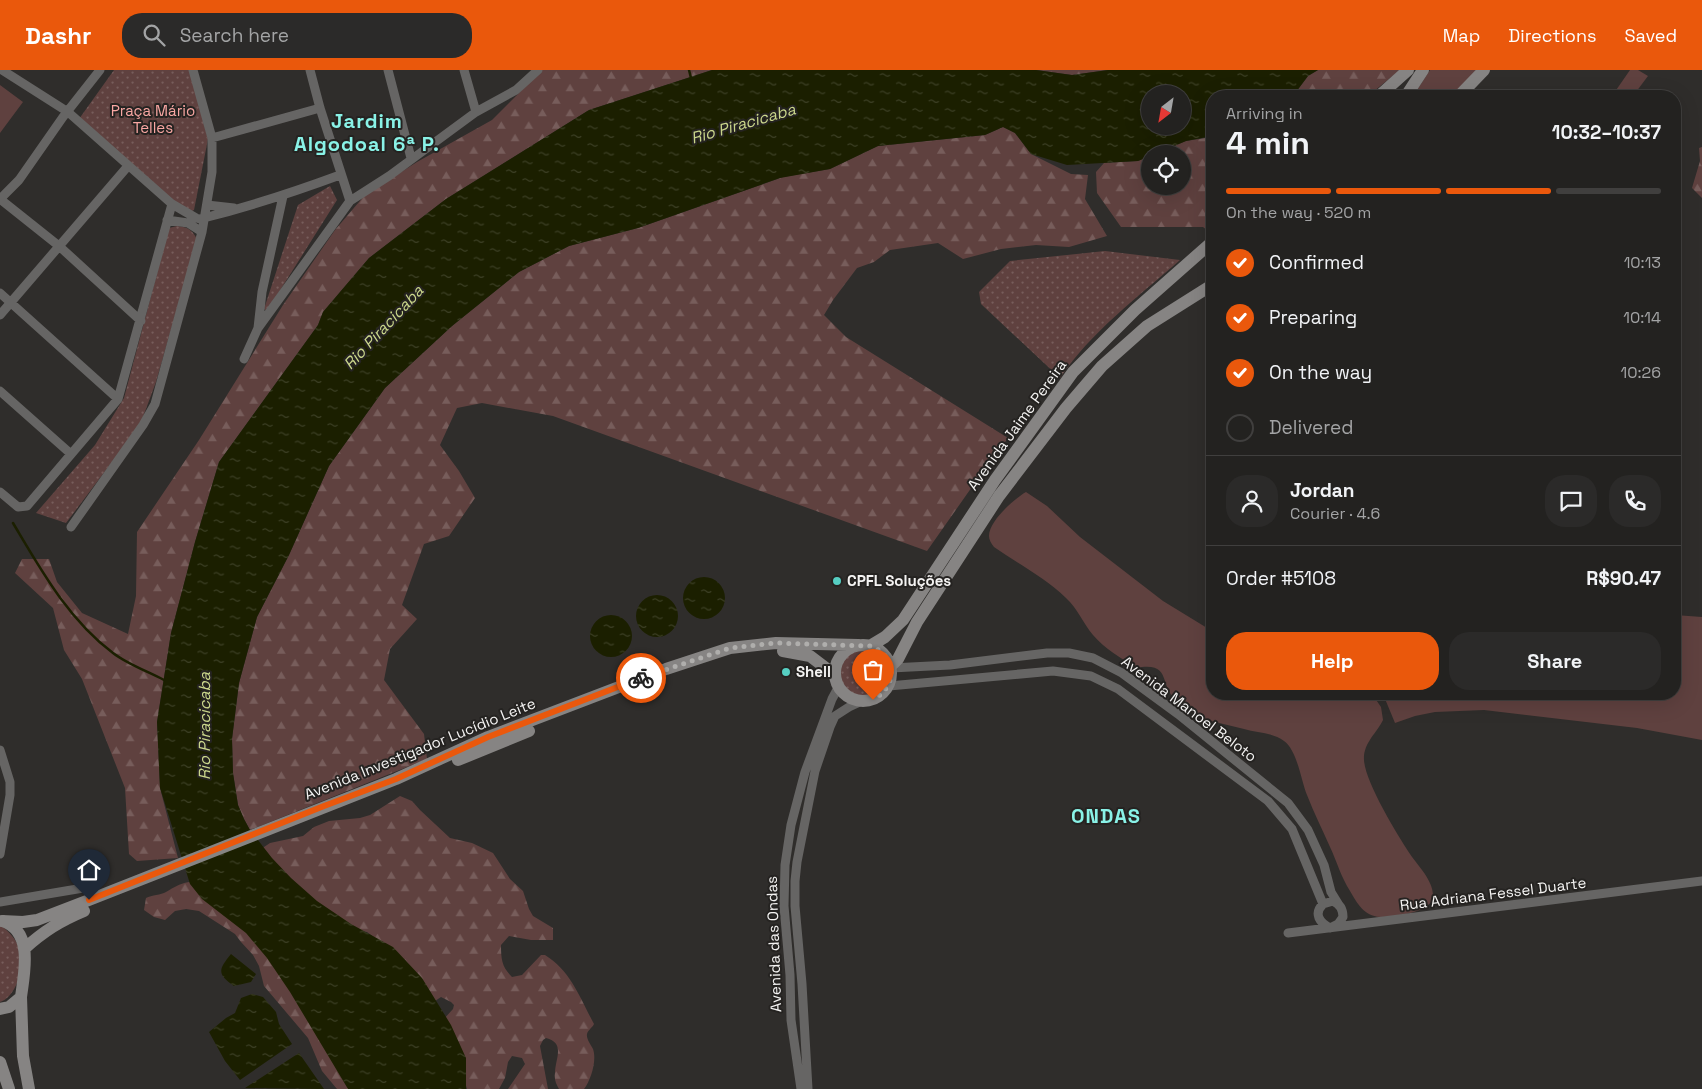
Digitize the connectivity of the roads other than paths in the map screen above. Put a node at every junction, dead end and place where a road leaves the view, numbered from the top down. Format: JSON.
{"nodes":[{"id":1,"x":2,"y":70,"type":"edge"},
{"id":2,"x":100,"y":70,"type":"edge"},
{"id":3,"x":192,"y":70,"type":"edge"},
{"id":4,"x":310,"y":70,"type":"edge"},
{"id":5,"x":388,"y":70,"type":"edge"},
{"id":6,"x":464,"y":70,"type":"edge"},
{"id":7,"x":538,"y":70,"type":"edge"},
{"id":8,"x":1408,"y":70,"type":"edge"},
{"id":9,"x":1422,"y":70,"type":"edge"},
{"id":10,"x":1484,"y":70,"type":"edge"},
{"id":11,"x":1386,"y":90,"type":"edge"},
{"id":12,"x":1410,"y":90,"type":"edge"},
{"id":13,"x":1465,"y":90,"type":"edge"},
{"id":14,"x":320,"y":108,"type":"junction"},
{"id":15,"x":68,"y":112,"type":"junction"},
{"id":16,"x":476,"y":112,"type":"junction"},
{"id":17,"x":212,"y":138,"type":"junction"},
{"id":18,"x":411,"y":158,"type":"junction"},
{"id":19,"x":128,"y":166,"type":"junction"},
{"id":20,"x":340,"y":175,"type":"junction"},
{"id":21,"x":283,"y":196,"type":"junction"},
{"id":22,"x":0,"y":199,"type":"edge"},
{"id":23,"x":350,"y":201,"type":"junction"},
{"id":24,"x":172,"y":204,"type":"junction"},
{"id":25,"x":208,"y":205,"type":"junction"},
{"id":26,"x":239,"y":209,"type":"junction"},
{"id":27,"x":205,"y":218,"type":"junction"},
{"id":28,"x":167,"y":220,"type":"junction"},
{"id":29,"x":202,"y":232,"type":"junction"},
{"id":30,"x":58,"y":246,"type":"junction"},
{"id":31,"x":1206,"y":247,"type":"edge"},
{"id":32,"x":1206,"y":289,"type":"edge"},
{"id":33,"x":0,"y":293,"type":"edge"},
{"id":34,"x":11,"y":303,"type":"junction"},
{"id":35,"x":0,"y":315,"type":"edge"},
{"id":36,"x":141,"y":321,"type":"junction"},
{"id":37,"x":258,"y":328,"type":"junction"},
{"id":38,"x":244,"y":360,"type":"dead end"},
{"id":39,"x":0,"y":391,"type":"edge"},
{"id":40,"x":118,"y":399,"type":"junction"},
{"id":41,"x":71,"y":454,"type":"junction"},
{"id":42,"x":0,"y":492,"type":"edge"},
{"id":43,"x":71,"y":528,"type":"dead end"},
{"id":44,"x":864,"y":645,"type":"junction"},
{"id":45,"x":891,"y":667,"type":"junction"},
{"id":46,"x":837,"y":681,"type":"junction"},
{"id":47,"x":889,"y":686,"type":"junction"},
{"id":48,"x":862,"y":701,"type":"junction"},
{"id":49,"x":0,"y":750,"type":"edge"},
{"id":50,"x":793,"y":816,"type":"junction"},
{"id":51,"x":267,"y":833,"type":"junction"},
{"id":52,"x":0,"y":854,"type":"edge"},
{"id":53,"x":796,"y":871,"type":"junction"},
{"id":54,"x":172,"y":872,"type":"junction"},
{"id":55,"x":1702,"y":882,"type":"edge"},
{"id":56,"x":94,"y":886,"type":"dead end"},
{"id":57,"x":0,"y":902,"type":"edge"},
{"id":58,"x":1323,"y":904,"type":"junction"},
{"id":59,"x":1339,"y":905,"type":"junction"},
{"id":60,"x":1,"y":921,"type":"edge"},
{"id":61,"x":1330,"y":928,"type":"junction"},
{"id":62,"x":1288,"y":933,"type":"dead end"},
{"id":63,"x":24,"y":949,"type":"junction"},
{"id":64,"x":790,"y":987,"type":"junction"},
{"id":65,"x":21,"y":997,"type":"junction"},
{"id":66,"x":0,"y":1009,"type":"edge"},
{"id":67,"x":805,"y":1027,"type":"junction"},
{"id":68,"x":0,"y":1062,"type":"edge"},
{"id":69,"x":805,"y":1088,"type":"edge"},
{"id":70,"x":9,"y":1089,"type":"edge"},
{"id":71,"x":29,"y":1089,"type":"edge"}],
"edges":[{"from":1,"to":15,"type":"street"},
{"from":2,"to":15,"type":"street"},
{"from":3,"to":17,"type":"street"},
{"from":4,"to":14,"type":"street"},
{"from":5,"to":18,"type":"street"},
{"from":6,"to":16,"type":"street"},
{"from":7,"to":16,"type":"street"},
{"from":8,"to":11,"type":"main road"},
{"from":9,"to":12,"type":"main road"},
{"from":10,"to":13,"type":"main road"},
{"from":14,"to":17,"type":"street"},
{"from":14,"to":20,"type":"street"},
{"from":15,"to":19,"type":"street"},
{"from":15,"to":22,"type":"street"},
{"from":16,"to":18,"type":"street"},
{"from":17,"to":25,"type":"street"},
{"from":18,"to":23,"type":"street"},
{"from":19,"to":24,"type":"street"},
{"from":19,"to":30,"type":"street"},
{"from":20,"to":21,"type":"street"},
{"from":20,"to":23,"type":"street"},
{"from":21,"to":26,"type":"street"},
{"from":21,"to":37,"type":"street"},
{"from":22,"to":30,"type":"street"},
{"from":23,"to":37,"type":"street"},
{"from":24,"to":27,"type":"street"},
{"from":24,"to":28,"type":"street"},
{"from":25,"to":26,"type":"street"},
{"from":25,"to":27,"type":"street"},
{"from":26,"to":27,"type":"street"},
{"from":27,"to":29,"type":"street"},
{"from":28,"to":29,"type":"street"},
{"from":28,"to":36,"type":"street"},
{"from":29,"to":43,"type":"street"},
{"from":30,"to":34,"type":"street"},
{"from":30,"to":36,"type":"street"},
{"from":31,"to":44,"type":"main road","name":"Avenida Jaime Pereira"},
{"from":32,"to":45,"type":"main road","name":"Avenida Jaime Pereira"},
{"from":33,"to":34,"type":"street"},
{"from":34,"to":35,"type":"street"},
{"from":34,"to":40,"type":"street"},
{"from":36,"to":40,"type":"street"},
{"from":37,"to":38,"type":"street"},
{"from":39,"to":41,"type":"street"},
{"from":40,"to":41,"type":"street"},
{"from":41,"to":42,"type":"street"},
{"from":44,"to":45,"type":"main road"},
{"from":44,"to":46,"type":"main road"},
{"from":44,"to":51,"type":"main road","name":"Avenida Investigador Lucídio Leite"},
{"from":45,"to":47,"type":"main road"},
{"from":45,"to":59,"type":"street","name":"Avenida Manoel Beloto"},
{"from":46,"to":48,"type":"main road"},
{"from":46,"to":50,"type":"street","name":"Avenida das Ondas"},
{"from":46,"to":51,"type":"main road","name":"Avenida Investigador Lucídio Leite"},
{"from":47,"to":48,"type":"main road"},
{"from":47,"to":58,"type":"street","name":"Avenida Manoel Beloto"},
{"from":48,"to":53,"type":"street","name":"Avenida das Ondas"},
{"from":49,"to":52,"type":"street"},
{"from":50,"to":53,"type":"street"},
{"from":50,"to":64,"type":"street","name":"Avenida das Ondas"},
{"from":51,"to":54,"type":"main road","name":"Avenida Investigador Lucídio Leite"},
{"from":53,"to":67,"type":"street","name":"Avenida das Ondas"},
{"from":54,"to":60,"type":"main road","name":"Avenida Investigador Lucídio Leite"},
{"from":54,"to":63,"type":"main road","name":"Avenida Investigador Lucídio Leite"},
{"from":55,"to":61,"type":"street","name":"Rua Adriana Fessel Duarte"},
{"from":56,"to":57,"type":"street"},
{"from":58,"to":59,"type":"street"},
{"from":58,"to":61,"type":"street"},
{"from":59,"to":61,"type":"street"},
{"from":60,"to":63,"type":"main road"},
{"from":61,"to":62,"type":"street","name":"Rua Adriana Fessel Duarte"},
{"from":63,"to":65,"type":"main road"},
{"from":64,"to":67,"type":"street"},
{"from":64,"to":69,"type":"street","name":"Avenida das Ondas"},
{"from":65,"to":66,"type":"main road"},
{"from":65,"to":71,"type":"main road"},
{"from":67,"to":69,"type":"street","name":"Avenida das Ondas"},
{"from":68,"to":70,"type":"main road"}]}
